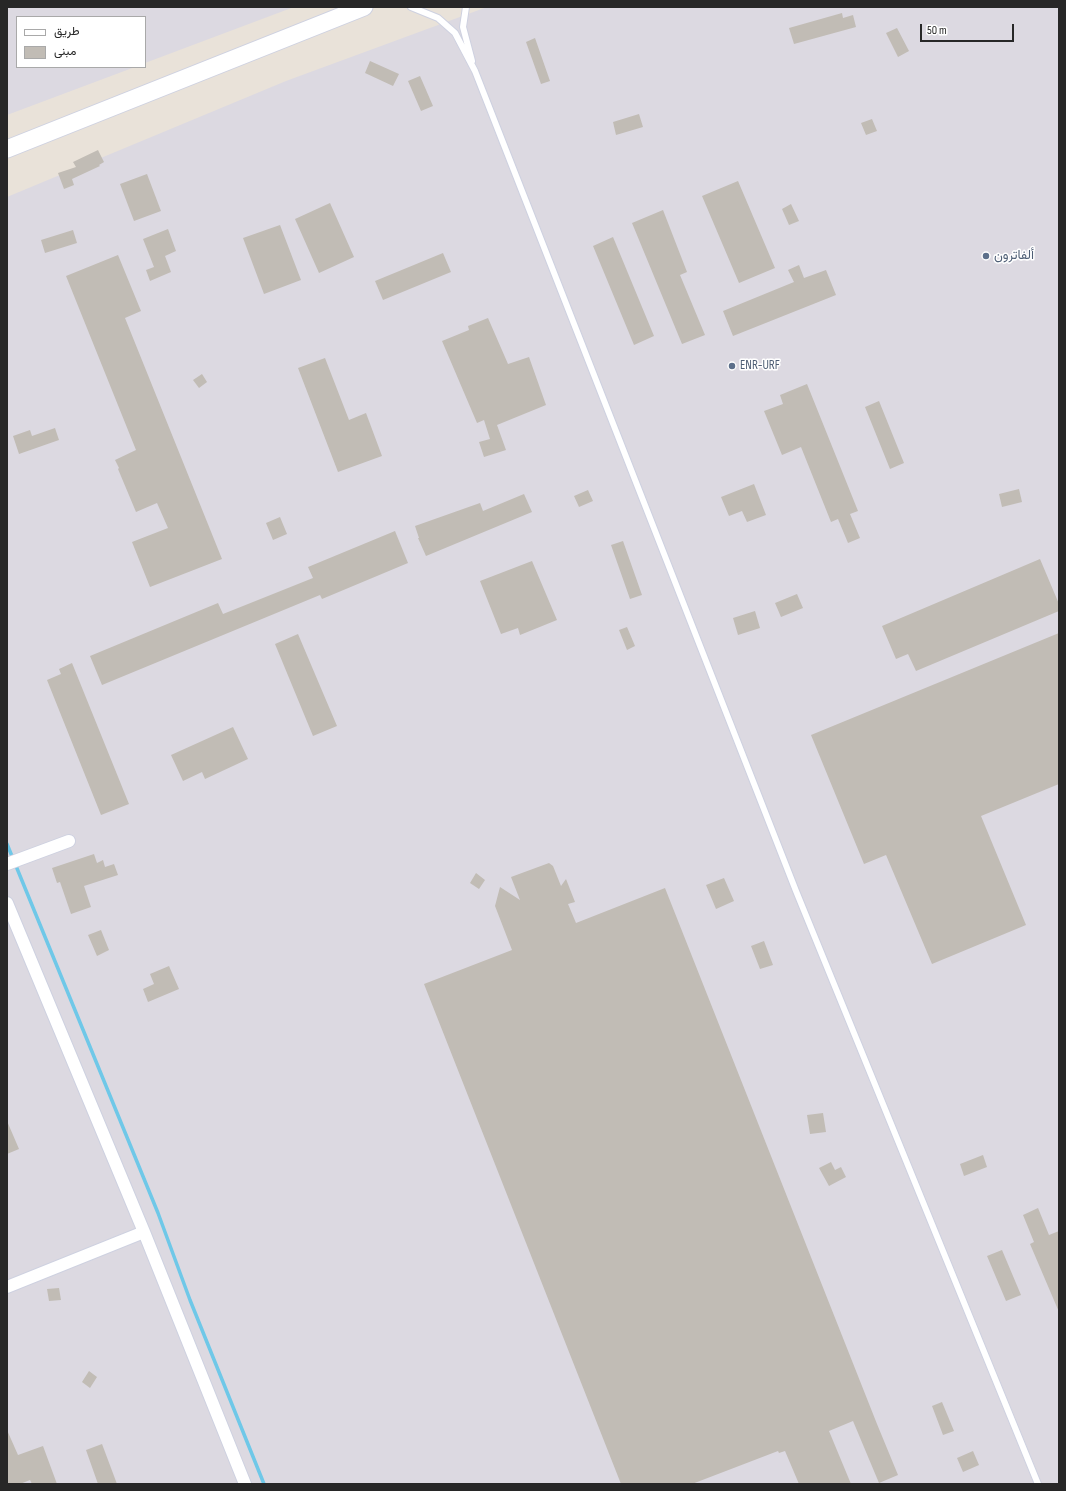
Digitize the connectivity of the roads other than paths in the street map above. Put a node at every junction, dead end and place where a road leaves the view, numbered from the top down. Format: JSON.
{"nodes":[{"id":1,"x":364,"y":7,"type":"edge"},
{"id":2,"x":411,"y":7,"type":"edge"},
{"id":3,"x":466,"y":7,"type":"edge"},
{"id":4,"x":475,"y":70,"type":"junction"},
{"id":5,"x":7,"y":149,"type":"edge"},
{"id":6,"x":70,"y":841,"type":"dead end"},
{"id":7,"x":7,"y":864,"type":"edge"},
{"id":8,"x":7,"y":903,"type":"edge"},
{"id":9,"x":144,"y":1232,"type":"junction"},
{"id":10,"x":7,"y":1287,"type":"edge"},
{"id":11,"x":245,"y":1484,"type":"edge"},
{"id":12,"x":1038,"y":1484,"type":"edge"}],
"edges":[{"from":1,"to":5,"type":"street"},
{"from":2,"to":4,"type":"lane"},
{"from":3,"to":4,"type":"lane"},
{"from":4,"to":12,"type":"lane"},
{"from":6,"to":7,"type":"street"},
{"from":8,"to":9,"type":"street"},
{"from":9,"to":10,"type":"street"},
{"from":9,"to":11,"type":"street"}]}
